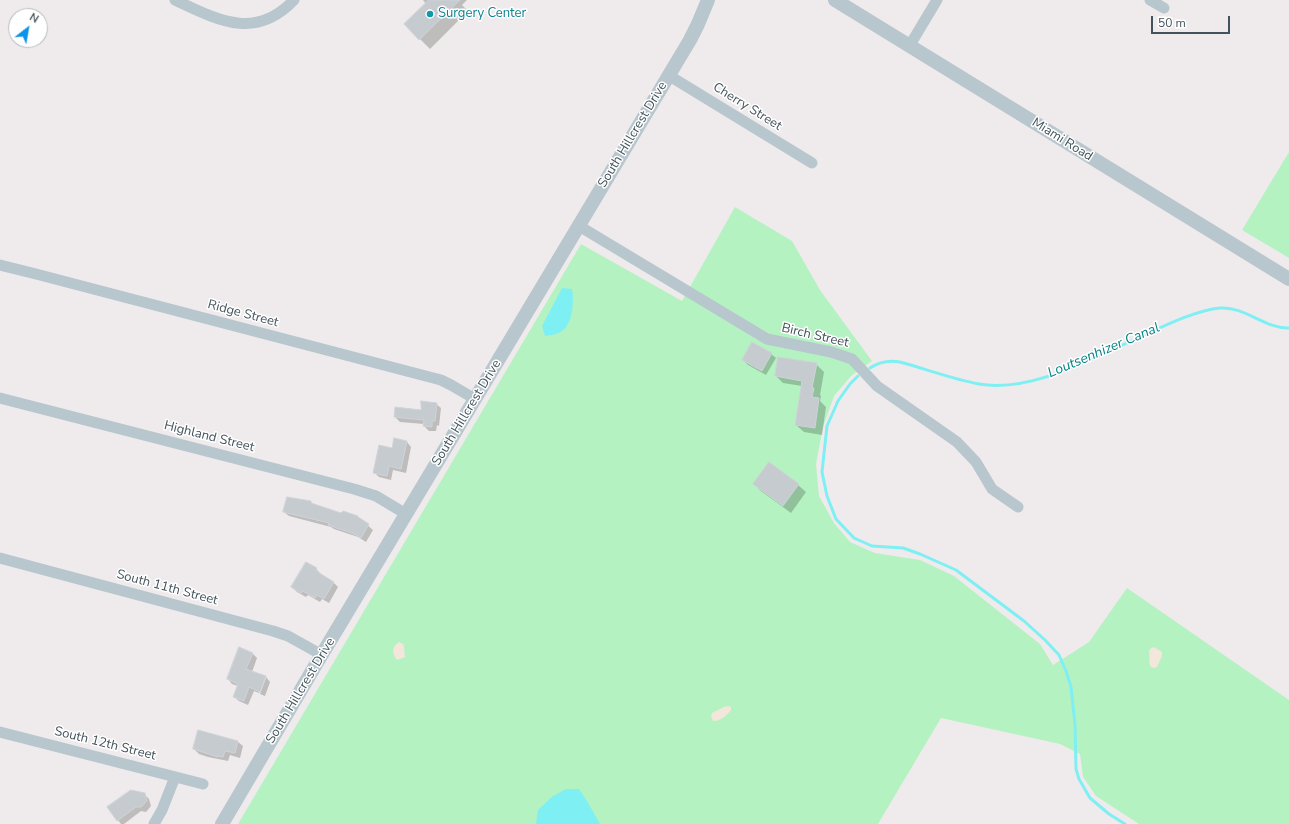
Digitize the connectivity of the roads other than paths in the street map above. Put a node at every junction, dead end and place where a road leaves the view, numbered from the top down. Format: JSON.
{"nodes":[{"id":1,"x":175,"y":0,"type":"edge"},
{"id":2,"x":294,"y":0,"type":"edge"},
{"id":3,"x":708,"y":0,"type":"edge"},
{"id":4,"x":835,"y":0,"type":"edge"},
{"id":5,"x":937,"y":0,"type":"edge"},
{"id":6,"x":1150,"y":0,"type":"edge"},
{"id":7,"x":1164,"y":8,"type":"dead end"},
{"id":8,"x":910,"y":45,"type":"junction"},
{"id":9,"x":668,"y":75,"type":"junction"},
{"id":10,"x":812,"y":163,"type":"dead end"},
{"id":11,"x":579,"y":226,"type":"junction"},
{"id":12,"x":0,"y":265,"type":"edge"},
{"id":13,"x":1289,"y":279,"type":"edge"},
{"id":14,"x":0,"y":398,"type":"edge"},
{"id":15,"x":475,"y":399,"type":"junction"},
{"id":16,"x":1018,"y":507,"type":"dead end"},
{"id":17,"x":406,"y":514,"type":"junction"},
{"id":18,"x":0,"y":558,"type":"edge"},
{"id":19,"x":322,"y":655,"type":"junction"},
{"id":20,"x":0,"y":732,"type":"edge"},
{"id":21,"x":175,"y":777,"type":"junction"},
{"id":22,"x":203,"y":784,"type":"dead end"},
{"id":23,"x":154,"y":824,"type":"edge"},
{"id":24,"x":222,"y":824,"type":"edge"}],
"edges":[{"from":1,"to":2,"type":"street"},
{"from":3,"to":9,"type":"street","name":"South Hillcrest Drive"},
{"from":4,"to":8,"type":"street","name":"Miami Road"},
{"from":5,"to":8,"type":"street"},
{"from":6,"to":7,"type":"street"},
{"from":8,"to":13,"type":"street","name":"Miami Road"},
{"from":9,"to":10,"type":"street","name":"Cherry Street"},
{"from":9,"to":11,"type":"street","name":"South Hillcrest Drive"},
{"from":11,"to":15,"type":"street","name":"South Hillcrest Drive"},
{"from":11,"to":16,"type":"street","name":"Birch Street"},
{"from":12,"to":15,"type":"street","name":"Ridge Street"},
{"from":14,"to":17,"type":"street","name":"Highland Street"},
{"from":15,"to":17,"type":"street","name":"South Hillcrest Drive"},
{"from":17,"to":19,"type":"street","name":"South Hillcrest Drive"},
{"from":18,"to":19,"type":"street","name":"South 11th Street"},
{"from":19,"to":24,"type":"street","name":"South Hillcrest Drive"},
{"from":20,"to":21,"type":"street","name":"South 12th Street"},
{"from":21,"to":22,"type":"street","name":"South 12th Street"},
{"from":21,"to":23,"type":"street"}]}
